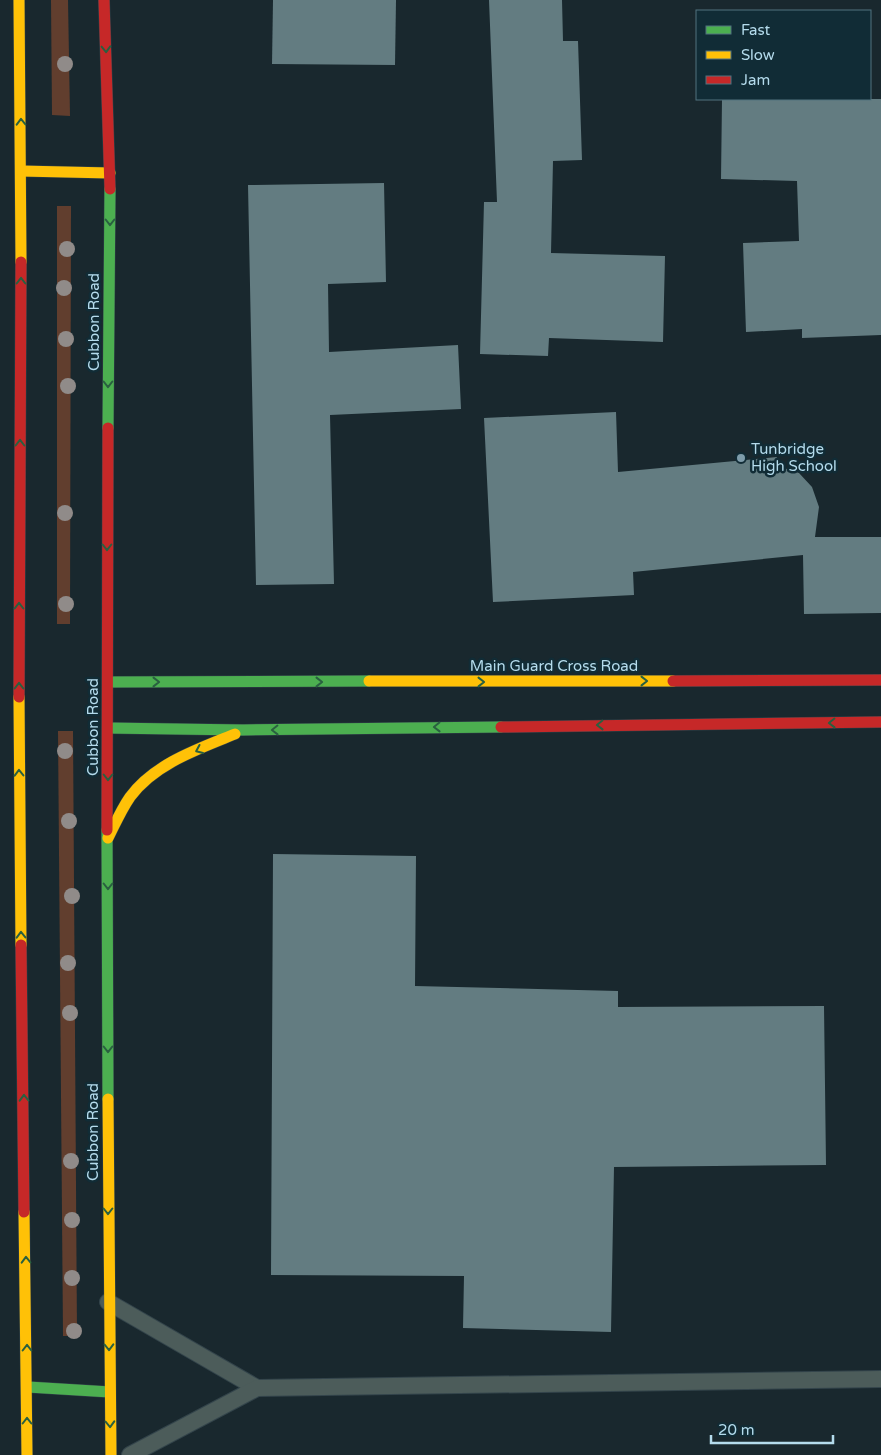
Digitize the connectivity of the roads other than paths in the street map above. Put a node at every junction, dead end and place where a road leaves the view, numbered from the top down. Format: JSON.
{"nodes":[{"id":1,"x":19,"y":0,"type":"edge"},
{"id":2,"x":104,"y":0,"type":"edge"},
{"id":3,"x":21,"y":171,"type":"junction"},
{"id":4,"x":110,"y":173,"type":"junction"},
{"id":5,"x":881,"y":680,"type":"edge"},
{"id":6,"x":108,"y":682,"type":"junction"},
{"id":7,"x":881,"y":722,"type":"edge"},
{"id":8,"x":108,"y":728,"type":"junction"},
{"id":9,"x":243,"y":730,"type":"junction"},
{"id":10,"x":108,"y":838,"type":"junction"},
{"id":11,"x":108,"y":1302,"type":"junction"},
{"id":12,"x":881,"y":1379,"type":"edge"},
{"id":13,"x":28,"y":1387,"type":"junction"},
{"id":14,"x":257,"y":1388,"type":"junction"},
{"id":15,"x":110,"y":1392,"type":"junction"},
{"id":16,"x":27,"y":1455,"type":"edge"},
{"id":17,"x":111,"y":1455,"type":"edge"},
{"id":18,"x":130,"y":1455,"type":"edge"}],
"edges":[{"from":3,"to":1,"type":"main road","one_way":true},
{"from":2,"to":4,"type":"main road","name":"Cubbon Road","one_way":true},
{"from":3,"to":4,"type":"main road"},
{"from":13,"to":3,"type":"main road","one_way":true},
{"from":4,"to":6,"type":"main road","name":"Cubbon Road","one_way":true},
{"from":6,"to":5,"type":"main road","name":"Main Guard Cross Road","one_way":true},
{"from":6,"to":8,"type":"main road","name":"Cubbon Road"},
{"from":7,"to":9,"type":"main road","one_way":true},
{"from":8,"to":9,"type":"main road"},
{"from":8,"to":10,"type":"main road","name":"Cubbon Road","one_way":true},
{"from":9,"to":10,"type":"main road","one_way":true},
{"from":10,"to":11,"type":"main road","name":"Cubbon Road","one_way":true},
{"from":11,"to":14,"type":"lane"},
{"from":11,"to":15,"type":"main road","name":"Cubbon Road","one_way":true},
{"from":12,"to":14,"type":"lane"},
{"from":13,"to":15,"type":"main road"},
{"from":16,"to":13,"type":"main road","one_way":true},
{"from":14,"to":18,"type":"lane"},
{"from":15,"to":17,"type":"main road","name":"Cubbon Road","one_way":true}]}
